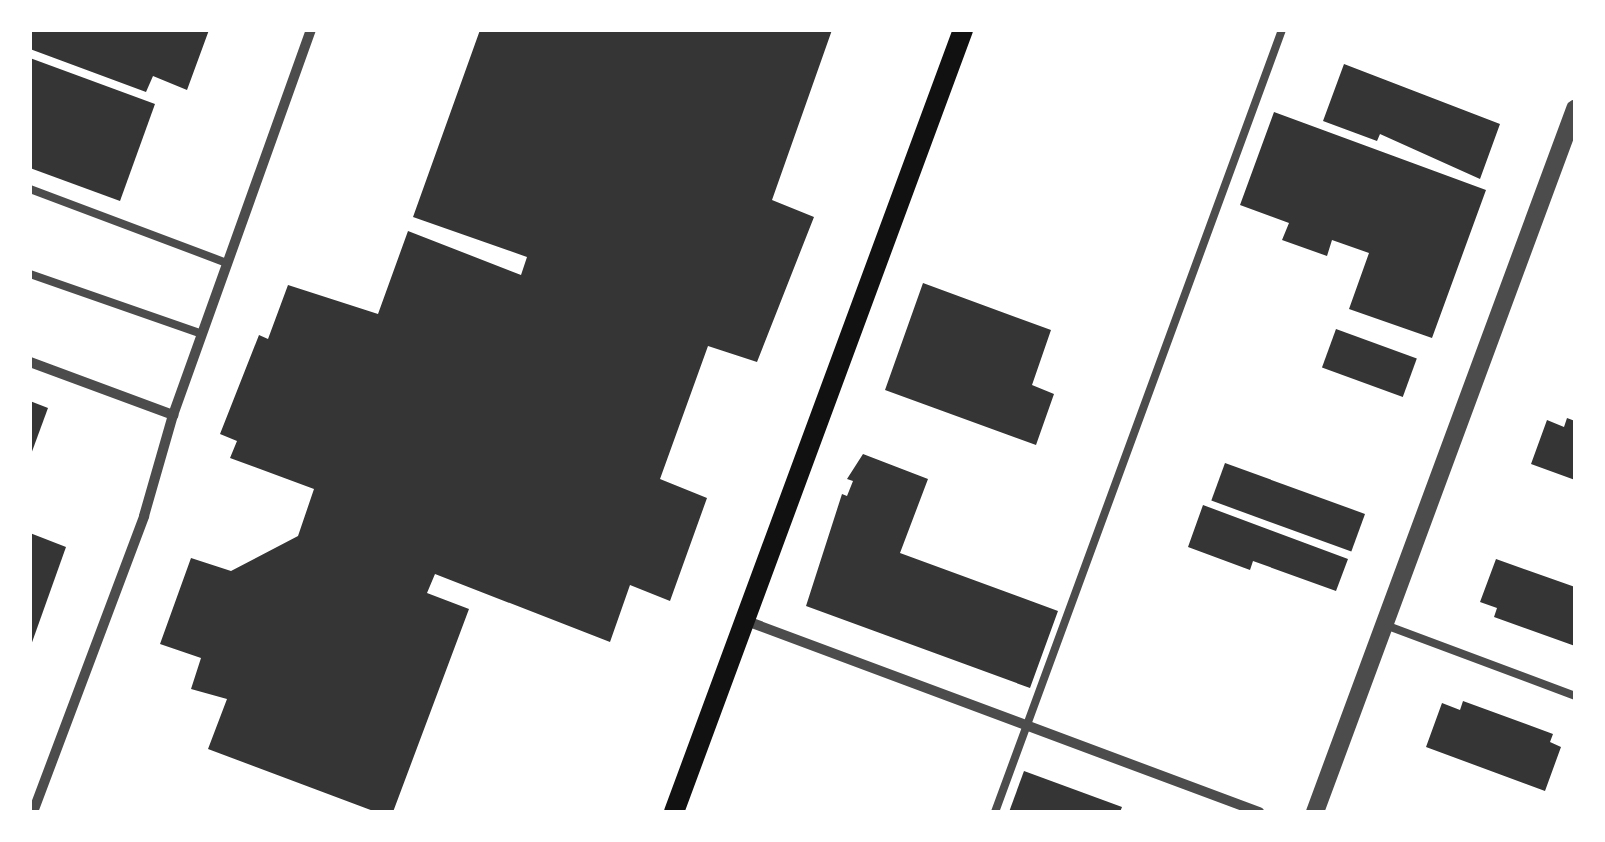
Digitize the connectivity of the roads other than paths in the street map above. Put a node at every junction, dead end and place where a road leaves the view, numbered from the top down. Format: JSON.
{"nodes":[{"id":1,"x":312,"y":30,"type":"edge"},
{"id":2,"x":963,"y":30,"type":"edge"},
{"id":3,"x":1282,"y":30,"type":"edge"},
{"id":4,"x":1575,"y":109,"type":"edge"},
{"id":5,"x":30,"y":189,"type":"edge"},
{"id":6,"x":227,"y":263,"type":"junction"},
{"id":7,"x":30,"y":274,"type":"edge"},
{"id":8,"x":202,"y":334,"type":"junction"},
{"id":9,"x":30,"y":362,"type":"edge"},
{"id":10,"x":172,"y":415,"type":"junction"},
{"id":11,"x":744,"y":620,"type":"junction"},
{"id":12,"x":1388,"y":626,"type":"junction"},
{"id":13,"x":1575,"y":696,"type":"edge"},
{"id":14,"x":1026,"y":726,"type":"junction"},
{"id":15,"x":33,"y":812,"type":"edge"},
{"id":16,"x":674,"y":812,"type":"edge"},
{"id":17,"x":995,"y":812,"type":"edge"},
{"id":18,"x":1259,"y":812,"type":"edge"},
{"id":19,"x":1316,"y":812,"type":"edge"}],
"edges":[{"from":1,"to":6,"type":"street"},
{"from":2,"to":11,"type":"main road"},
{"from":3,"to":14,"type":"lane"},
{"from":4,"to":12,"type":"street"},
{"from":5,"to":6,"type":"lane"},
{"from":6,"to":8,"type":"street"},
{"from":7,"to":8,"type":"lane"},
{"from":8,"to":10,"type":"street"},
{"from":9,"to":10,"type":"street"},
{"from":10,"to":15,"type":"street"},
{"from":11,"to":14,"type":"street"},
{"from":11,"to":16,"type":"main road"},
{"from":12,"to":13,"type":"lane"},
{"from":12,"to":19,"type":"street"},
{"from":14,"to":17,"type":"lane"},
{"from":14,"to":18,"type":"street"}]}
